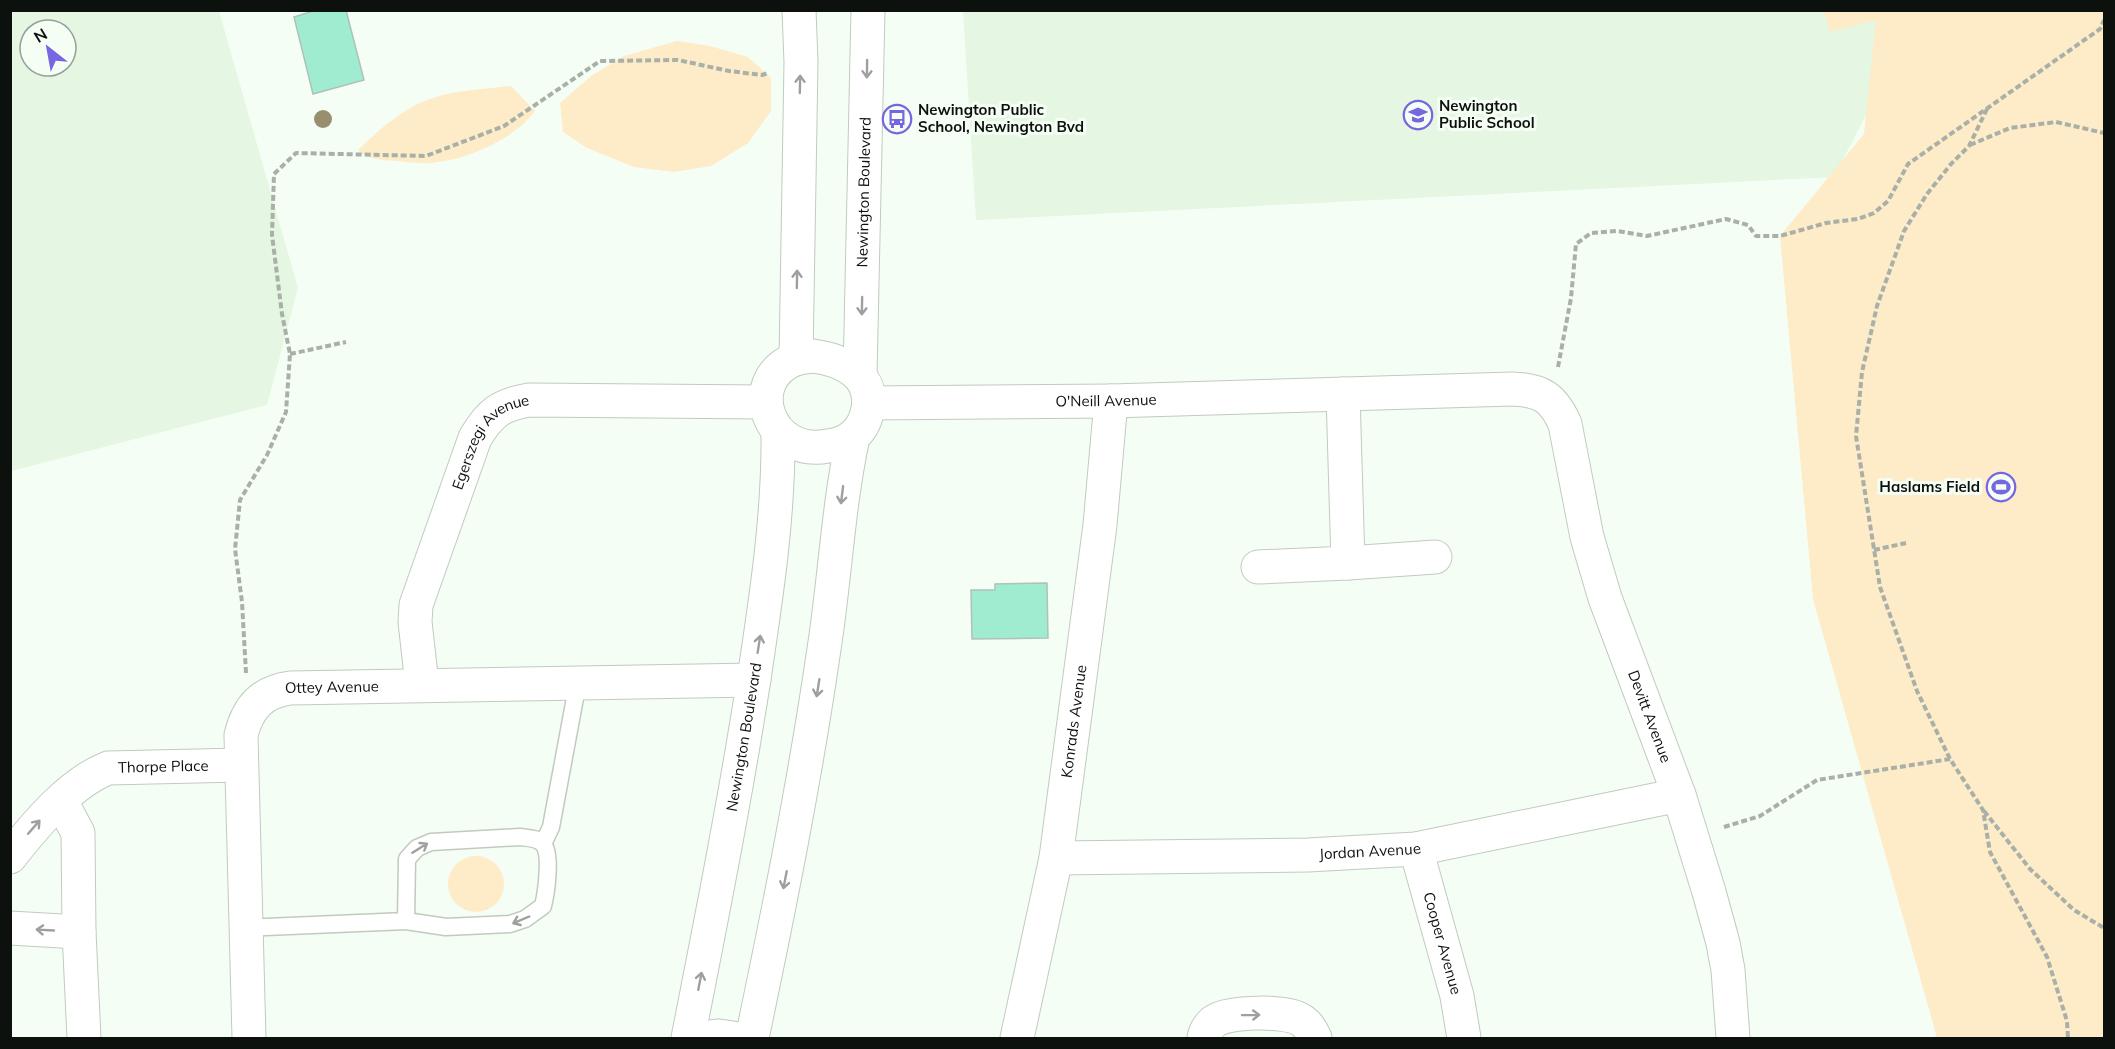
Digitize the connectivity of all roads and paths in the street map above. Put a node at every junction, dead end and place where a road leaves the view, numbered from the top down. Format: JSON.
{"nodes":[{"id":1,"x":799,"y":10,"type":"edge"},
{"id":2,"x":868,"y":10,"type":"edge"},
{"id":3,"x":2104,"y":20,"type":"edge"},
{"id":4,"x":801,"y":62,"type":"junction"},
{"id":5,"x":1987,"y":108,"type":"junction"},
{"id":6,"x":2104,"y":133,"type":"edge"},
{"id":7,"x":1970,"y":146,"type":"junction"},
{"id":8,"x":346,"y":342,"type":"dead end"},
{"id":9,"x":290,"y":354,"type":"junction"},
{"id":10,"x":796,"y":359,"type":"junction"},
{"id":11,"x":865,"y":389,"type":"junction"},
{"id":12,"x":1343,"y":394,"type":"junction"},
{"id":13,"x":1111,"y":401,"type":"junction"},
{"id":14,"x":1550,"y":401,"type":"junction"},
{"id":15,"x":772,"y":417,"type":"junction"},
{"id":16,"x":853,"y":437,"type":"junction"},
{"id":17,"x":1906,"y":543,"type":"dead end"},
{"id":18,"x":1874,"y":550,"type":"junction"},
{"id":19,"x":1435,"y":557,"type":"dead end"},
{"id":20,"x":1348,"y":563,"type":"junction"},
{"id":21,"x":1258,"y":567,"type":"dead end"},
{"id":22,"x":754,"y":680,"type":"junction"},
{"id":23,"x":578,"y":682,"type":"junction"},
{"id":24,"x":422,"y":684,"type":"junction"},
{"id":25,"x":253,"y":705,"type":"junction"},
{"id":26,"x":1950,"y":759,"type":"junction"},
{"id":27,"x":241,"y":765,"type":"junction"},
{"id":28,"x":1681,"y":800,"type":"junction"},
{"id":29,"x":61,"y":801,"type":"junction"},
{"id":30,"x":1983,"y":810,"type":"junction"},
{"id":31,"x":543,"y":844,"type":"junction"},
{"id":32,"x":1416,"y":849,"type":"junction"},
{"id":33,"x":10,"y":857,"type":"edge"},
{"id":34,"x":1056,"y":858,"type":"junction"},
{"id":35,"x":406,"y":921,"type":"junction"},
{"id":36,"x":10,"y":928,"type":"edge"},
{"id":37,"x":246,"y":928,"type":"junction"},
{"id":38,"x":2104,"y":928,"type":"edge"},
{"id":39,"x":79,"y":932,"type":"junction"},
{"id":40,"x":84,"y":1038,"type":"edge"},
{"id":41,"x":249,"y":1038,"type":"edge"},
{"id":42,"x":688,"y":1038,"type":"edge"},
{"id":43,"x":702,"y":1038,"type":"edge"},
{"id":44,"x":733,"y":1038,"type":"edge"},
{"id":45,"x":752,"y":1038,"type":"edge"},
{"id":46,"x":1017,"y":1038,"type":"edge"},
{"id":47,"x":1204,"y":1038,"type":"edge"},
{"id":48,"x":1315,"y":1038,"type":"edge"},
{"id":49,"x":1464,"y":1038,"type":"edge"},
{"id":50,"x":1733,"y":1038,"type":"edge"},
{"id":51,"x":2068,"y":1038,"type":"edge"}],
"edges":[{"from":1,"to":4,"type":"street"},
{"from":2,"to":11,"type":"street","name":"Newington Boulevard","one_way":true},
{"from":3,"to":5,"type":"path"},
{"from":4,"to":9,"type":"path"},
{"from":10,"to":4,"type":"street","one_way":true},
{"from":5,"to":7,"type":"path"},
{"from":5,"to":14,"type":"path"},
{"from":6,"to":7,"type":"path"},
{"from":7,"to":18,"type":"path"},
{"from":8,"to":9,"type":"path"},
{"from":9,"to":25,"type":"path"},
{"from":10,"to":11,"type":"street"},
{"from":10,"to":15,"type":"street"},
{"from":11,"to":13,"type":"street","name":"O'Neill Avenue"},
{"from":11,"to":16,"type":"street"},
{"from":12,"to":13,"type":"street","name":"O'Neill Avenue"},
{"from":12,"to":14,"type":"street","name":"O'Neill Avenue"},
{"from":12,"to":20,"type":"street"},
{"from":13,"to":34,"type":"street","name":"Konrads Avenue"},
{"from":14,"to":28,"type":"street","name":"Devitt Avenue"},
{"from":15,"to":16,"type":"street"},
{"from":22,"to":15,"type":"street","name":"Newington Boulevard","one_way":true},
{"from":15,"to":24,"type":"street","name":"Egerszegi Avenue"},
{"from":16,"to":45,"type":"street","one_way":true},
{"from":17,"to":18,"type":"path"},
{"from":18,"to":26,"type":"path"},
{"from":19,"to":20,"type":"street"},
{"from":20,"to":21,"type":"street"},
{"from":22,"to":23,"type":"street","name":"Ottey Avenue"},
{"from":42,"to":22,"type":"street","name":"Newington Boulevard","one_way":true},
{"from":23,"to":24,"type":"street","name":"Ottey Avenue"},
{"from":23,"to":31,"type":"lane"},
{"from":24,"to":25,"type":"street","name":"Ottey Avenue"},
{"from":25,"to":27,"type":"street"},
{"from":26,"to":28,"type":"path"},
{"from":26,"to":30,"type":"path"},
{"from":27,"to":29,"type":"street","name":"Thorpe Place"},
{"from":27,"to":37,"type":"street"},
{"from":28,"to":32,"type":"street","name":"Jordan Avenue"},
{"from":28,"to":50,"type":"street","name":"Devitt Avenue"},
{"from":33,"to":29,"type":"street","name":"Thorpe Place","one_way":true},
{"from":29,"to":39,"type":"street"},
{"from":30,"to":38,"type":"path"},
{"from":30,"to":51,"type":"path"},
{"from":35,"to":31,"type":"lane","one_way":true},
{"from":31,"to":35,"type":"lane","one_way":true},
{"from":32,"to":34,"type":"street","name":"Jordan Avenue"},
{"from":32,"to":49,"type":"street","name":"Cooper Avenue"},
{"from":34,"to":46,"type":"street","name":"Konrads Avenue"},
{"from":35,"to":37,"type":"lane"},
{"from":39,"to":36,"type":"street","one_way":true},
{"from":37,"to":41,"type":"street"},
{"from":39,"to":40,"type":"street"},
{"from":43,"to":44,"type":"street"},
{"from":47,"to":48,"type":"street","one_way":true}]}
